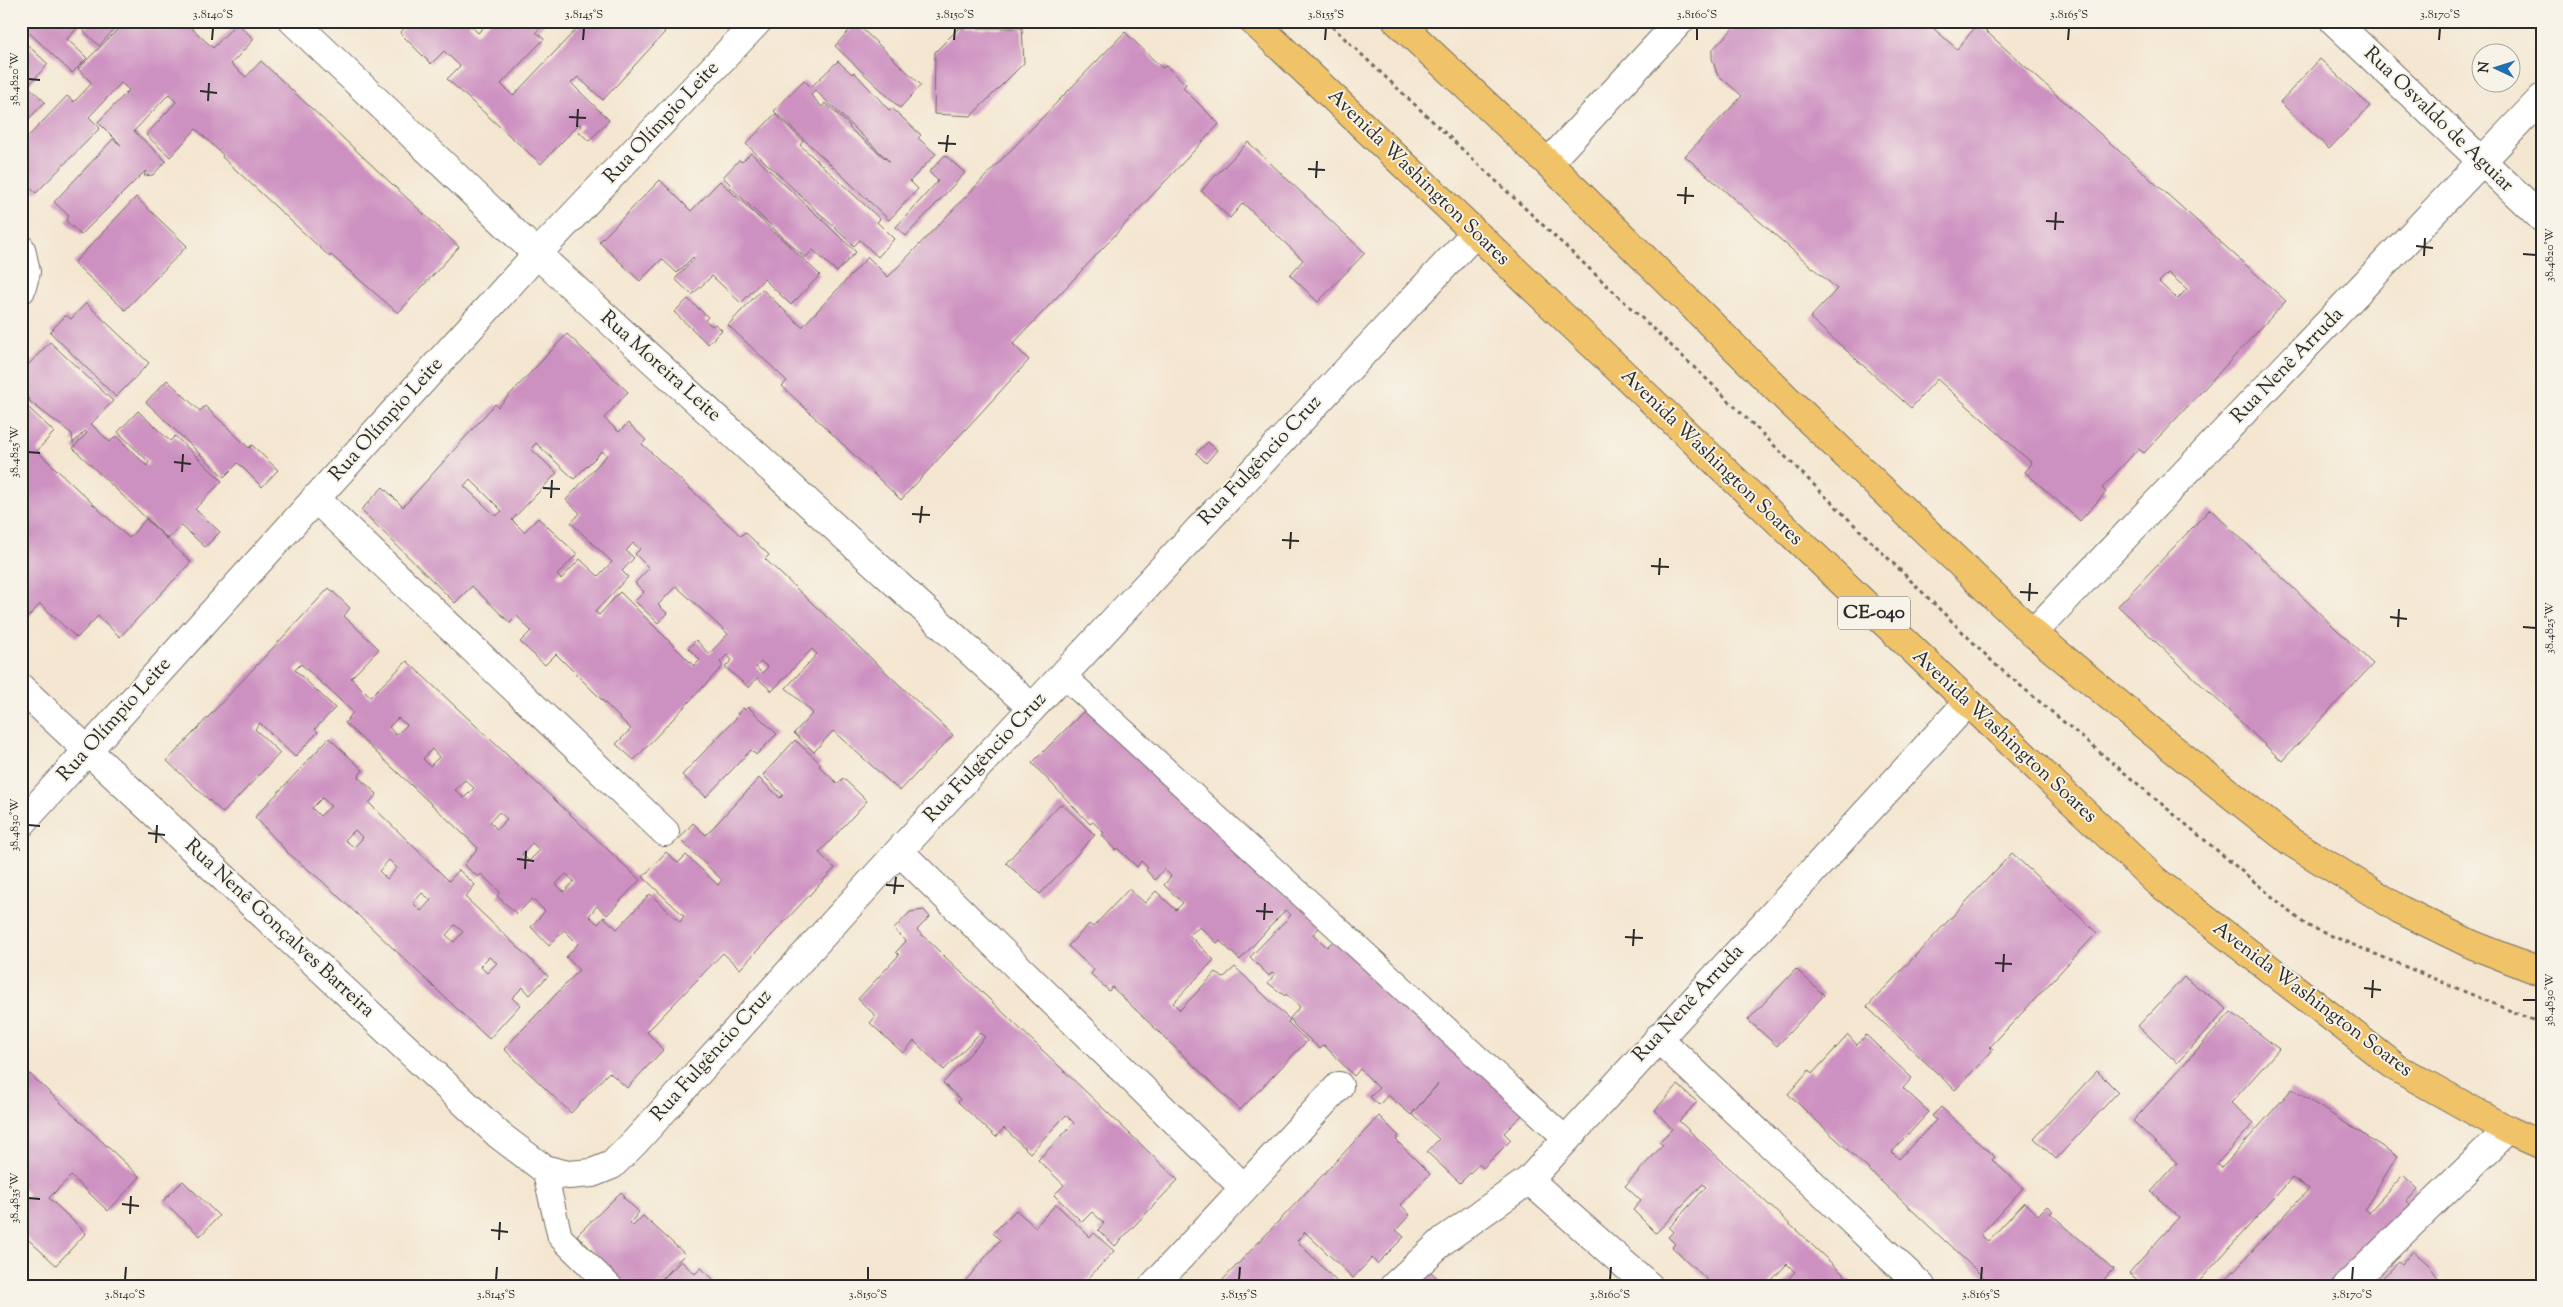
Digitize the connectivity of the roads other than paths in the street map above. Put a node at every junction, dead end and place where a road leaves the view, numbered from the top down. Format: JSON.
{"nodes":[{"id":1,"x":293,"y":21,"type":"edge"},
{"id":2,"x":758,"y":21,"type":"edge"},
{"id":3,"x":1253,"y":21,"type":"edge"},
{"id":4,"x":1397,"y":21,"type":"edge"},
{"id":5,"x":1680,"y":21,"type":"edge"},
{"id":6,"x":2334,"y":21,"type":"edge"},
{"id":7,"x":2542,"y":98,"type":"edge"},
{"id":8,"x":2481,"y":162,"type":"junction"},
{"id":9,"x":1548,"y":163,"type":"junction"},
{"id":10,"x":2542,"y":218,"type":"edge"},
{"id":11,"x":1475,"y":233,"type":"junction"},
{"id":12,"x":21,"y":249,"type":"edge"},
{"id":13,"x":537,"y":254,"type":"junction"},
{"id":14,"x":21,"y":290,"type":"edge"},
{"id":15,"x":315,"y":498,"type":"junction"},
{"id":16,"x":2033,"y":633,"type":"junction"},
{"id":17,"x":1063,"y":675,"type":"junction"},
{"id":18,"x":21,"y":688,"type":"edge"},
{"id":19,"x":1966,"y":703,"type":"junction"},
{"id":20,"x":1032,"y":708,"type":"junction"},
{"id":21,"x":89,"y":750,"type":"junction"},
{"id":22,"x":21,"y":824,"type":"edge"},
{"id":23,"x":665,"y":832,"type":"dead end"},
{"id":24,"x":899,"y":851,"type":"junction"},
{"id":25,"x":2542,"y":972,"type":"edge"},
{"id":26,"x":1658,"y":1038,"type":"junction"},
{"id":27,"x":1339,"y":1086,"type":"dead end"},
{"id":28,"x":471,"y":1110,"type":"joint"},
{"id":29,"x":2508,"y":1130,"type":"junction"},
{"id":30,"x":1566,"y":1139,"type":"junction"},
{"id":31,"x":2542,"y":1145,"type":"edge"},
{"id":32,"x":544,"y":1169,"type":"junction"},
{"id":33,"x":1529,"y":1180,"type":"junction"},
{"id":34,"x":1244,"y":1188,"type":"junction"},
{"id":35,"x":610,"y":1286,"type":"edge"},
{"id":36,"x":1153,"y":1286,"type":"edge"},
{"id":37,"x":1394,"y":1286,"type":"edge"},
{"id":38,"x":1649,"y":1286,"type":"edge"},
{"id":39,"x":1921,"y":1286,"type":"edge"},
{"id":40,"x":2347,"y":1286,"type":"edge"}],
"edges":[{"from":1,"to":13,"type":"street","name":"Rua Moreira Leite"},
{"from":2,"to":13,"type":"street","name":"Rua Olímpio Leite"},
{"from":3,"to":11,"type":"highway","name":"Avenida Washington Soares","number":"CE-040"},
{"from":4,"to":9,"type":"highway"},
{"from":5,"to":9,"type":"street"},
{"from":6,"to":8,"type":"street","name":"Rua Osvaldo de Aguiar"},
{"from":7,"to":8,"type":"street","name":"Rua Nenê Arruda"},
{"from":8,"to":10,"type":"street","name":"Rua Osvaldo de Aguiar"},
{"from":8,"to":16,"type":"street","name":"Rua Nenê Arruda"},
{"from":9,"to":16,"type":"highway"},
{"from":11,"to":17,"type":"street","name":"Rua Fulgêncio Cruz"},
{"from":11,"to":19,"type":"highway","name":"Avenida Washington Soares","number":"CE-040"},
{"from":12,"to":14,"type":"street"},
{"from":13,"to":15,"type":"street","name":"Rua Olímpio Leite"},
{"from":13,"to":20,"type":"street","name":"Rua Moreira Leite"},
{"from":15,"to":21,"type":"street","name":"Rua Olímpio Leite"},
{"from":15,"to":23,"type":"street"},
{"from":16,"to":25,"type":"highway"},
{"from":17,"to":20,"type":"street","name":"Rua Fulgêncio Cruz"},
{"from":17,"to":30,"type":"lane"},
{"from":18,"to":21,"type":"street","name":"Rua Nenê Gonçalves Barreira"},
{"from":19,"to":26,"type":"street","name":"Rua Nenê Arruda"},
{"from":19,"to":29,"type":"highway","name":"Avenida Washington Soares","number":"CE-040"},
{"from":20,"to":24,"type":"street","name":"Rua Fulgêncio Cruz"},
{"from":21,"to":22,"type":"street","name":"Rua Olímpio Leite"},
{"from":21,"to":28,"type":"street","name":"Rua Nenê Gonçalves Barreira"},
{"from":24,"to":32,"type":"street","name":"Rua Fulgêncio Cruz"},
{"from":24,"to":34,"type":"street"},
{"from":26,"to":30,"type":"street","name":"Rua Nenê Arruda"},
{"from":26,"to":39,"type":"street"},
{"from":27,"to":34,"type":"street"},
{"from":28,"to":32,"type":"street","name":"Rua Fulgêncio Cruz"},
{"from":29,"to":31,"type":"highway","name":"Avenida Washington Soares","number":"CE-040"},
{"from":29,"to":40,"type":"street"},
{"from":30,"to":33,"type":"street","name":"Rua Nenê Arruda"},
{"from":32,"to":35,"type":"lane"},
{"from":33,"to":37,"type":"street","name":"Rua Nenê Arruda"},
{"from":33,"to":38,"type":"street"},
{"from":34,"to":36,"type":"street"}]}
